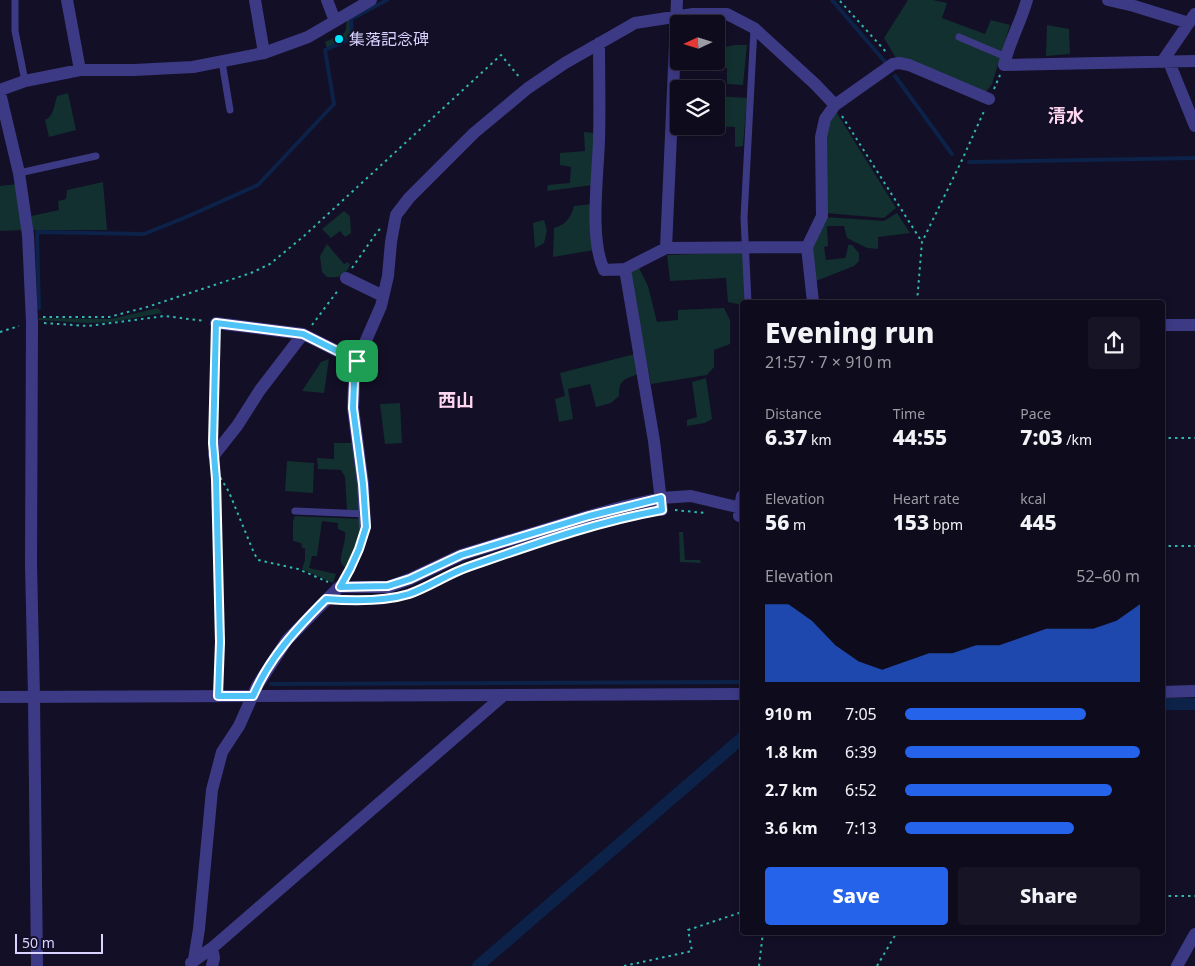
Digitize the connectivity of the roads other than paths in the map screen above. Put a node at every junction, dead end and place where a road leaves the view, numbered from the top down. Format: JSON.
{"nodes":[{"id":1,"x":15,"y":0,"type":"edge"},
{"id":2,"x":67,"y":0,"type":"edge"},
{"id":3,"x":255,"y":0,"type":"edge"},
{"id":4,"x":327,"y":0,"type":"edge"},
{"id":5,"x":370,"y":0,"type":"edge"},
{"id":6,"x":678,"y":0,"type":"edge"},
{"id":7,"x":1027,"y":0,"type":"edge"},
{"id":8,"x":1108,"y":0,"type":"edge"},
{"id":9,"x":676,"y":15,"type":"edge"},
{"id":10,"x":702,"y":15,"type":"edge"},
{"id":11,"x":670,"y":17,"type":"edge"},
{"id":12,"x":1192,"y":18,"type":"edge"},
{"id":13,"x":335,"y":21,"type":"junction"},
{"id":14,"x":754,"y":28,"type":"junction"},
{"id":15,"x":959,"y":37,"type":"dead end"},
{"id":16,"x":599,"y":43,"type":"junction"},
{"id":17,"x":264,"y":53,"type":"junction"},
{"id":18,"x":1005,"y":61,"type":"junction"},
{"id":19,"x":1195,"y":61,"type":"edge"},
{"id":20,"x":222,"y":62,"type":"junction"},
{"id":21,"x":1165,"y":62,"type":"junction"},
{"id":22,"x":80,"y":70,"type":"junction"},
{"id":23,"x":674,"y":70,"type":"edge"},
{"id":24,"x":25,"y":81,"type":"junction"},
{"id":25,"x":0,"y":91,"type":"edge"},
{"id":26,"x":989,"y":100,"type":"road end"},
{"id":27,"x":835,"y":105,"type":"junction"},
{"id":28,"x":230,"y":110,"type":"dead end"},
{"id":29,"x":1195,"y":126,"type":"edge"},
{"id":30,"x":96,"y":156,"type":"dead end"},
{"id":31,"x":20,"y":173,"type":"junction"},
{"id":32,"x":745,"y":247,"type":"junction"},
{"id":33,"x":807,"y":247,"type":"junction"},
{"id":34,"x":666,"y":248,"type":"junction"},
{"id":35,"x":625,"y":269,"type":"junction"},
{"id":36,"x":346,"y":278,"type":"dead end"},
{"id":37,"x":383,"y":296,"type":"junction"},
{"id":38,"x":748,"y":300,"type":"edge"},
{"id":39,"x":814,"y":300,"type":"edge"},
{"id":40,"x":216,"y":323,"type":"road end"},
{"id":41,"x":1165,"y":325,"type":"edge"},
{"id":42,"x":1195,"y":325,"type":"edge"},
{"id":43,"x":303,"y":334,"type":"junction"},
{"id":44,"x":357,"y":361,"type":"junction"},
{"id":45,"x":214,"y":455,"type":"road end"},
{"id":46,"x":661,"y":504,"type":"junction"},
{"id":47,"x":740,"y":507,"type":"edge"},
{"id":48,"x":295,"y":511,"type":"dead end"},
{"id":49,"x":365,"y":521,"type":"joint"},
{"id":50,"x":1195,"y":691,"type":"edge"},
{"id":51,"x":1165,"y":692,"type":"edge"},
{"id":52,"x":740,"y":694,"type":"edge"},
{"id":53,"x":504,"y":695,"type":"junction"},
{"id":54,"x":253,"y":696,"type":"junction"},
{"id":55,"x":0,"y":697,"type":"edge"},
{"id":56,"x":34,"y":697,"type":"junction"},
{"id":57,"x":1195,"y":934,"type":"edge"},
{"id":58,"x":212,"y":948,"type":"junction"},
{"id":59,"x":190,"y":963,"type":"edge"},
{"id":60,"x":37,"y":966,"type":"edge"},
{"id":61,"x":212,"y":966,"type":"edge"},
{"id":62,"x":1177,"y":966,"type":"edge"}],
"edges":[{"from":1,"to":24,"type":"lane"},
{"from":2,"to":22,"type":"street"},
{"from":3,"to":17,"type":"street"},
{"from":4,"to":13,"type":"street"},
{"from":5,"to":13,"type":"street"},
{"from":6,"to":9,"type":"street"},
{"from":7,"to":18,"type":"street"},
{"from":8,"to":12,"type":"street"},
{"from":10,"to":14,"type":"street"},
{"from":11,"to":16,"type":"street"},
{"from":12,"to":21,"type":"street"},
{"from":13,"to":17,"type":"street"},
{"from":14,"to":27,"type":"street"},
{"from":14,"to":32,"type":"lane"},
{"from":15,"to":18,"type":"lane"},
{"from":16,"to":35,"type":"street"},
{"from":16,"to":37,"type":"street"},
{"from":17,"to":20,"type":"street"},
{"from":18,"to":21,"type":"street"},
{"from":19,"to":21,"type":"street"},
{"from":20,"to":22,"type":"street"},
{"from":20,"to":28,"type":"lane"},
{"from":21,"to":29,"type":"street"},
{"from":22,"to":24,"type":"street"},
{"from":23,"to":34,"type":"street"},
{"from":24,"to":25,"type":"street"},
{"from":25,"to":31,"type":"street"},
{"from":26,"to":27,"type":"street"},
{"from":27,"to":33,"type":"street"},
{"from":30,"to":31,"type":"lane"},
{"from":31,"to":56,"type":"street"},
{"from":32,"to":33,"type":"street"},
{"from":32,"to":34,"type":"street"},
{"from":32,"to":38,"type":"lane"},
{"from":33,"to":39,"type":"street"},
{"from":34,"to":35,"type":"street"},
{"from":35,"to":46,"type":"street"},
{"from":36,"to":37,"type":"street"},
{"from":37,"to":44,"type":"street"},
{"from":40,"to":43,"type":"street"},
{"from":41,"to":42,"type":"street"},
{"from":43,"to":44,"type":"street"},
{"from":43,"to":45,"type":"street"},
{"from":44,"to":49,"type":"street"},
{"from":46,"to":47,"type":"street"},
{"from":46,"to":54,"type":"street"},
{"from":48,"to":49,"type":"lane"},
{"from":50,"to":51,"type":"street"},
{"from":52,"to":53,"type":"street"},
{"from":53,"to":54,"type":"street"},
{"from":53,"to":58,"type":"street"},
{"from":54,"to":56,"type":"street"},
{"from":54,"to":59,"type":"street"},
{"from":55,"to":56,"type":"street"},
{"from":56,"to":60,"type":"street"},
{"from":57,"to":62,"type":"street"},
{"from":58,"to":59,"type":"street"},
{"from":58,"to":61,"type":"street"}]}
